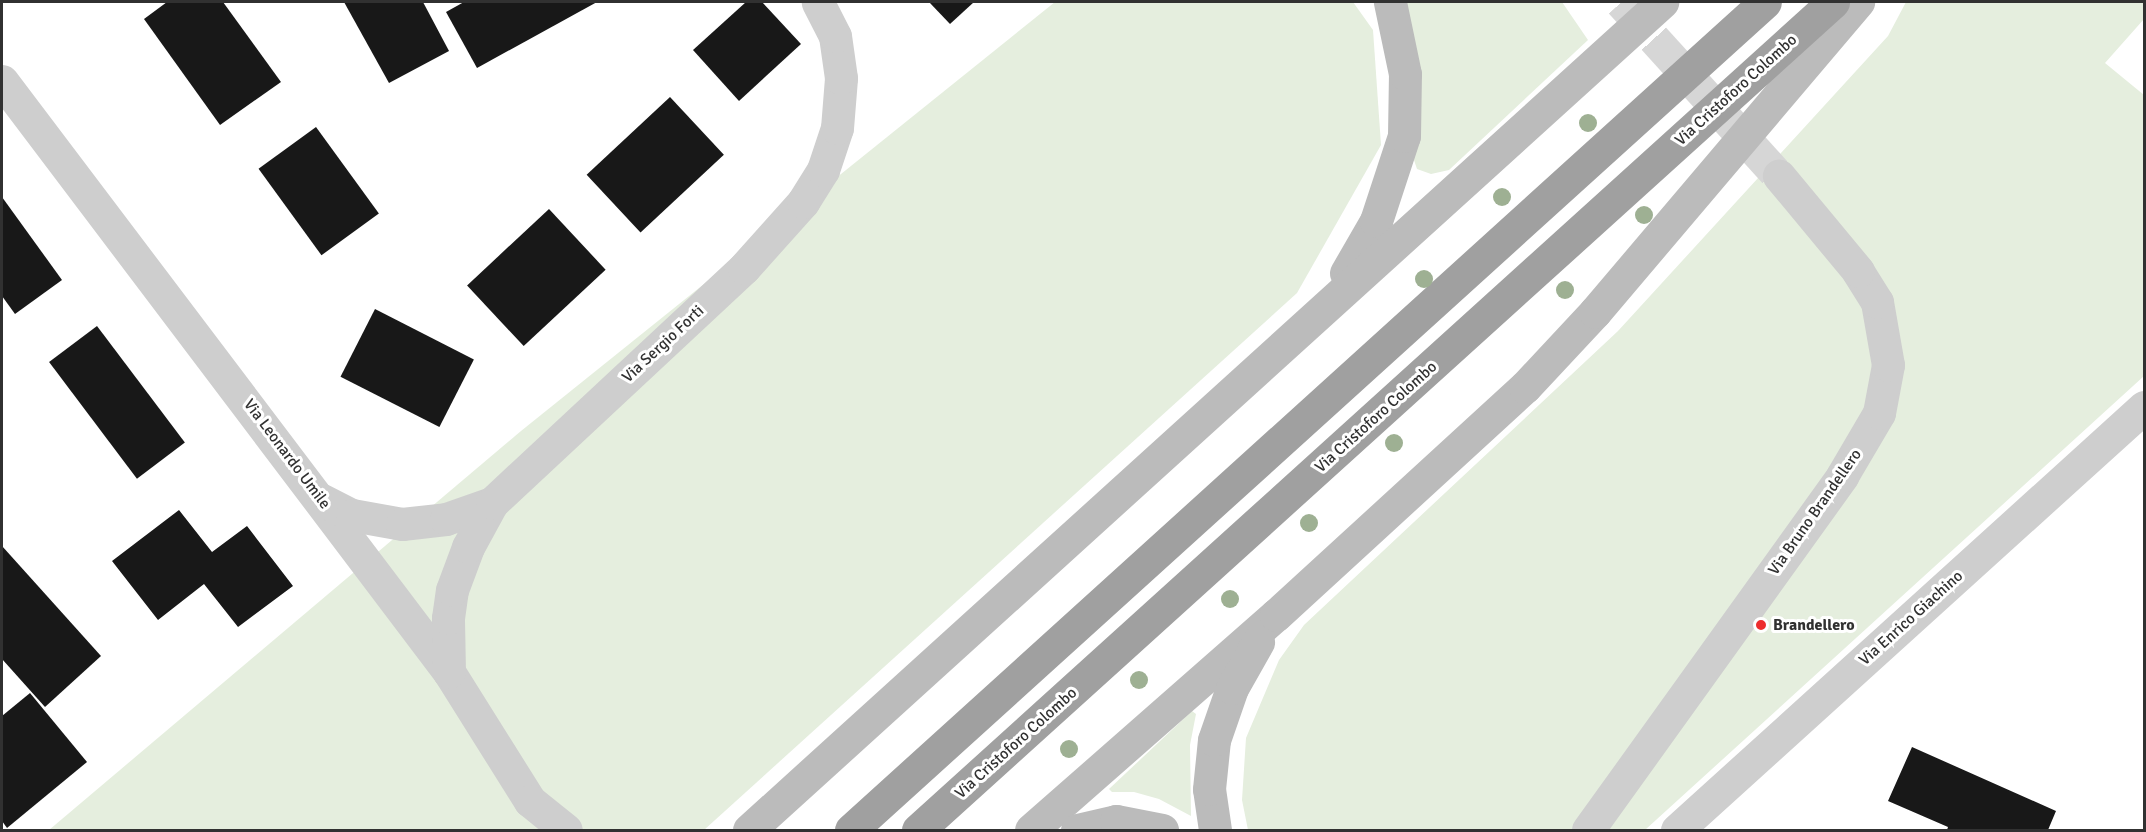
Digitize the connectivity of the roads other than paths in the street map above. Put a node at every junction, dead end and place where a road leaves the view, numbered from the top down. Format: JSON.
{"nodes":[{"id":1,"x":818,"y":2,"type":"edge"},
{"id":2,"x":1390,"y":2,"type":"edge"},
{"id":3,"x":1662,"y":2,"type":"edge"},
{"id":4,"x":1765,"y":2,"type":"edge"},
{"id":5,"x":1833,"y":2,"type":"edge"},
{"id":6,"x":1858,"y":2,"type":"edge"},
{"id":7,"x":2,"y":81,"type":"edge"},
{"id":8,"x":1779,"y":176,"type":"tunnel mouth"},
{"id":9,"x":1320,"y":311,"type":"junction"},
{"id":10,"x":2145,"y":407,"type":"edge"},
{"id":11,"x":321,"y":499,"type":"junction"},
{"id":12,"x":492,"y":503,"type":"junction"},
{"id":13,"x":1276,"y":615,"type":"junction"},
{"id":14,"x":449,"y":672,"type":"junction"},
{"id":15,"x":530,"y":801,"type":"junction"},
{"id":16,"x":543,"y":831,"type":"edge"},
{"id":17,"x":566,"y":831,"type":"edge"},
{"id":18,"x":748,"y":831,"type":"edge"},
{"id":19,"x":851,"y":831,"type":"edge"},
{"id":20,"x":918,"y":831,"type":"edge"},
{"id":21,"x":1031,"y":831,"type":"edge"},
{"id":22,"x":1077,"y":831,"type":"edge"},
{"id":23,"x":1162,"y":831,"type":"edge"},
{"id":24,"x":1215,"y":831,"type":"edge"},
{"id":25,"x":1588,"y":831,"type":"edge"},
{"id":26,"x":1677,"y":831,"type":"edge"}],
"edges":[{"from":1,"to":12,"type":"street","name":"Via Sergio Forti"},
{"from":2,"to":9,"type":"main road"},
{"from":3,"to":9,"type":"main road"},
{"from":4,"to":19,"type":"highway"},
{"from":5,"to":20,"type":"highway","name":"Via Cristoforo Colombo"},
{"from":6,"to":13,"type":"main road","name":"Via Cristoforo Colombo"},
{"from":7,"to":11,"type":"street","name":"Via Leonardo Umile"},
{"from":8,"to":25,"type":"street","name":"Via Bruno Brandellero"},
{"from":9,"to":18,"type":"main road"},
{"from":10,"to":26,"type":"street","name":"Via Enrico Giachino"},
{"from":11,"to":12,"type":"street"},
{"from":11,"to":14,"type":"street","name":"Via Leonardo Umile"},
{"from":12,"to":14,"type":"street","name":"Via Sergio Forti"},
{"from":13,"to":21,"type":"main road","name":"Via Cristoforo Colombo"},
{"from":13,"to":24,"type":"main road"},
{"from":14,"to":15,"type":"street","name":"Via Leonardo Umile"},
{"from":15,"to":16,"type":"street"},
{"from":15,"to":17,"type":"street","name":"Via Leonardo Umile"},
{"from":22,"to":23,"type":"main road"}]}
